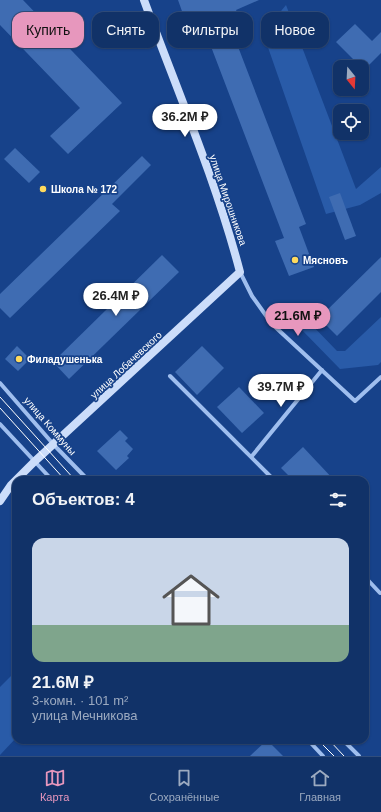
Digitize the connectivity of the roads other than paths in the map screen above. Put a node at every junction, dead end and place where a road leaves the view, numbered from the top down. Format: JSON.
{"nodes":[{"id":1,"x":144,"y":0,"type":"edge"},
{"id":2,"x":240,"y":272,"type":"junction"},
{"id":3,"x":322,"y":370,"type":"junction"},
{"id":4,"x":170,"y":376,"type":"dead end"},
{"id":5,"x":381,"y":377,"type":"edge"},
{"id":6,"x":0,"y":382,"type":"edge"},
{"id":7,"x":0,"y":424,"type":"edge"},
{"id":8,"x":54,"y":445,"type":"junction"},
{"id":9,"x":252,"y":456,"type":"junction"},
{"id":10,"x":34,"y":462,"type":"junction"},
{"id":11,"x":20,"y":476,"type":"edge"},
{"id":12,"x":48,"y":476,"type":"edge"},
{"id":13,"x":84,"y":476,"type":"edge"},
{"id":14,"x":270,"y":476,"type":"edge"},
{"id":15,"x":12,"y":484,"type":"edge"},
{"id":16,"x":0,"y":501,"type":"edge"},
{"id":17,"x":369,"y":581,"type":"edge"},
{"id":18,"x":380,"y":593,"type":"dead end"},
{"id":19,"x":312,"y":744,"type":"edge"},
{"id":20,"x":347,"y":744,"type":"edge"},
{"id":21,"x":323,"y":756,"type":"edge"},
{"id":22,"x":359,"y":756,"type":"edge"}],
"edges":[{"from":1,"to":2,"type":"street","name":"улица Мирошникова"},
{"from":2,"to":3,"type":"street"},
{"from":2,"to":8,"type":"street","name":"улица Лобачевского"},
{"from":3,"to":5,"type":"street"},
{"from":3,"to":9,"type":"street"},
{"from":4,"to":9,"type":"street"},
{"from":6,"to":8,"type":"street","name":"улица Коммуны"},
{"from":7,"to":10,"type":"street"},
{"from":8,"to":10,"type":"street","name":"улица Лобачевского"},
{"from":8,"to":13,"type":"street","name":"улица Коммуны"},
{"from":9,"to":14,"type":"street"},
{"from":10,"to":11,"type":"street","name":"улица Лобачевского"},
{"from":10,"to":12,"type":"street"},
{"from":15,"to":16,"type":"street","name":"улица Лобачевского"},
{"from":17,"to":18,"type":"street"},
{"from":19,"to":21,"type":"street"},
{"from":20,"to":22,"type":"street"}]}
